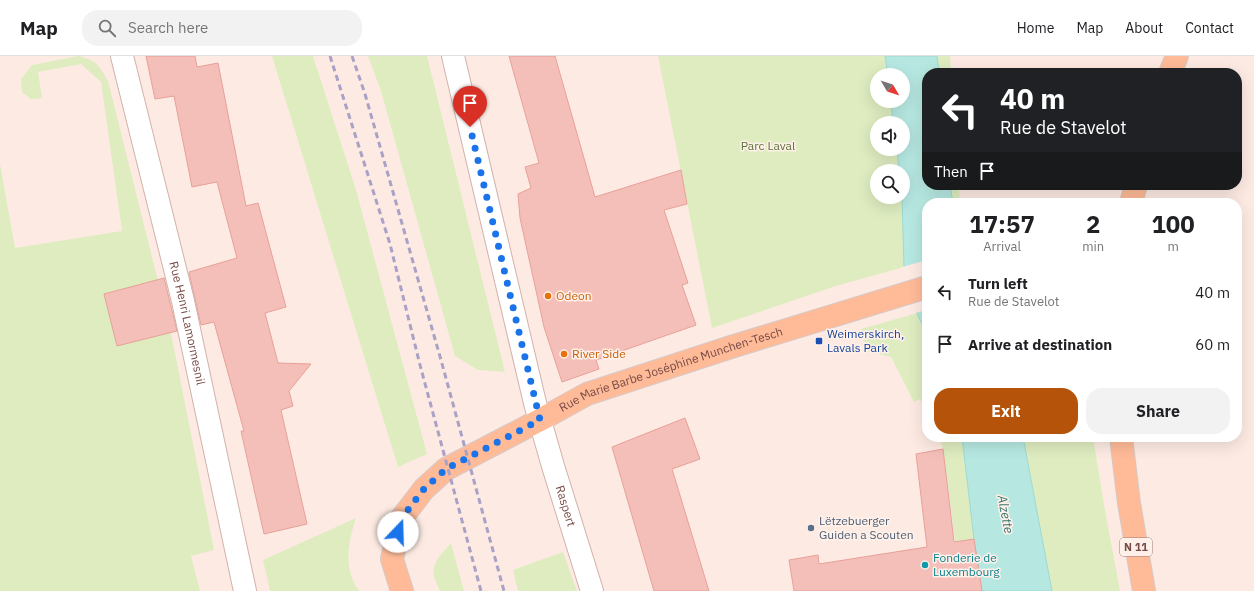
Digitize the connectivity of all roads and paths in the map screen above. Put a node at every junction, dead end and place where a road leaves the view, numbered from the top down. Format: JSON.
{"nodes":[{"id":1,"x":122,"y":56,"type":"edge"},
{"id":2,"x":453,"y":56,"type":"edge"},
{"id":3,"x":1177,"y":56,"type":"edge"},
{"id":4,"x":1172,"y":68,"type":"edge"},
{"id":5,"x":919,"y":290,"type":"edge"},
{"id":6,"x":540,"y":420,"type":"junction"},
{"id":7,"x":1121,"y":442,"type":"edge"},
{"id":8,"x":245,"y":591,"type":"edge"},
{"id":9,"x":402,"y":591,"type":"edge"},
{"id":10,"x":592,"y":591,"type":"edge"},
{"id":11,"x":1144,"y":591,"type":"edge"}],
"edges":[{"from":1,"to":8,"type":"street","name":"Rue Henri Lamormesnil"},
{"from":2,"to":6,"type":"street","name":"Raspert"},
{"from":3,"to":4,"type":"main road"},
{"from":5,"to":6,"type":"main road","name":"Rue Marie Barbe Joséphine Munchen-Tesch"},
{"from":6,"to":9,"type":"main road","name":"Rue Marie Barbe Joséphine Munchen-Tesch"},
{"from":6,"to":10,"type":"street","name":"Raspert"},
{"from":7,"to":11,"type":"main road","number":"N 11"}]}
